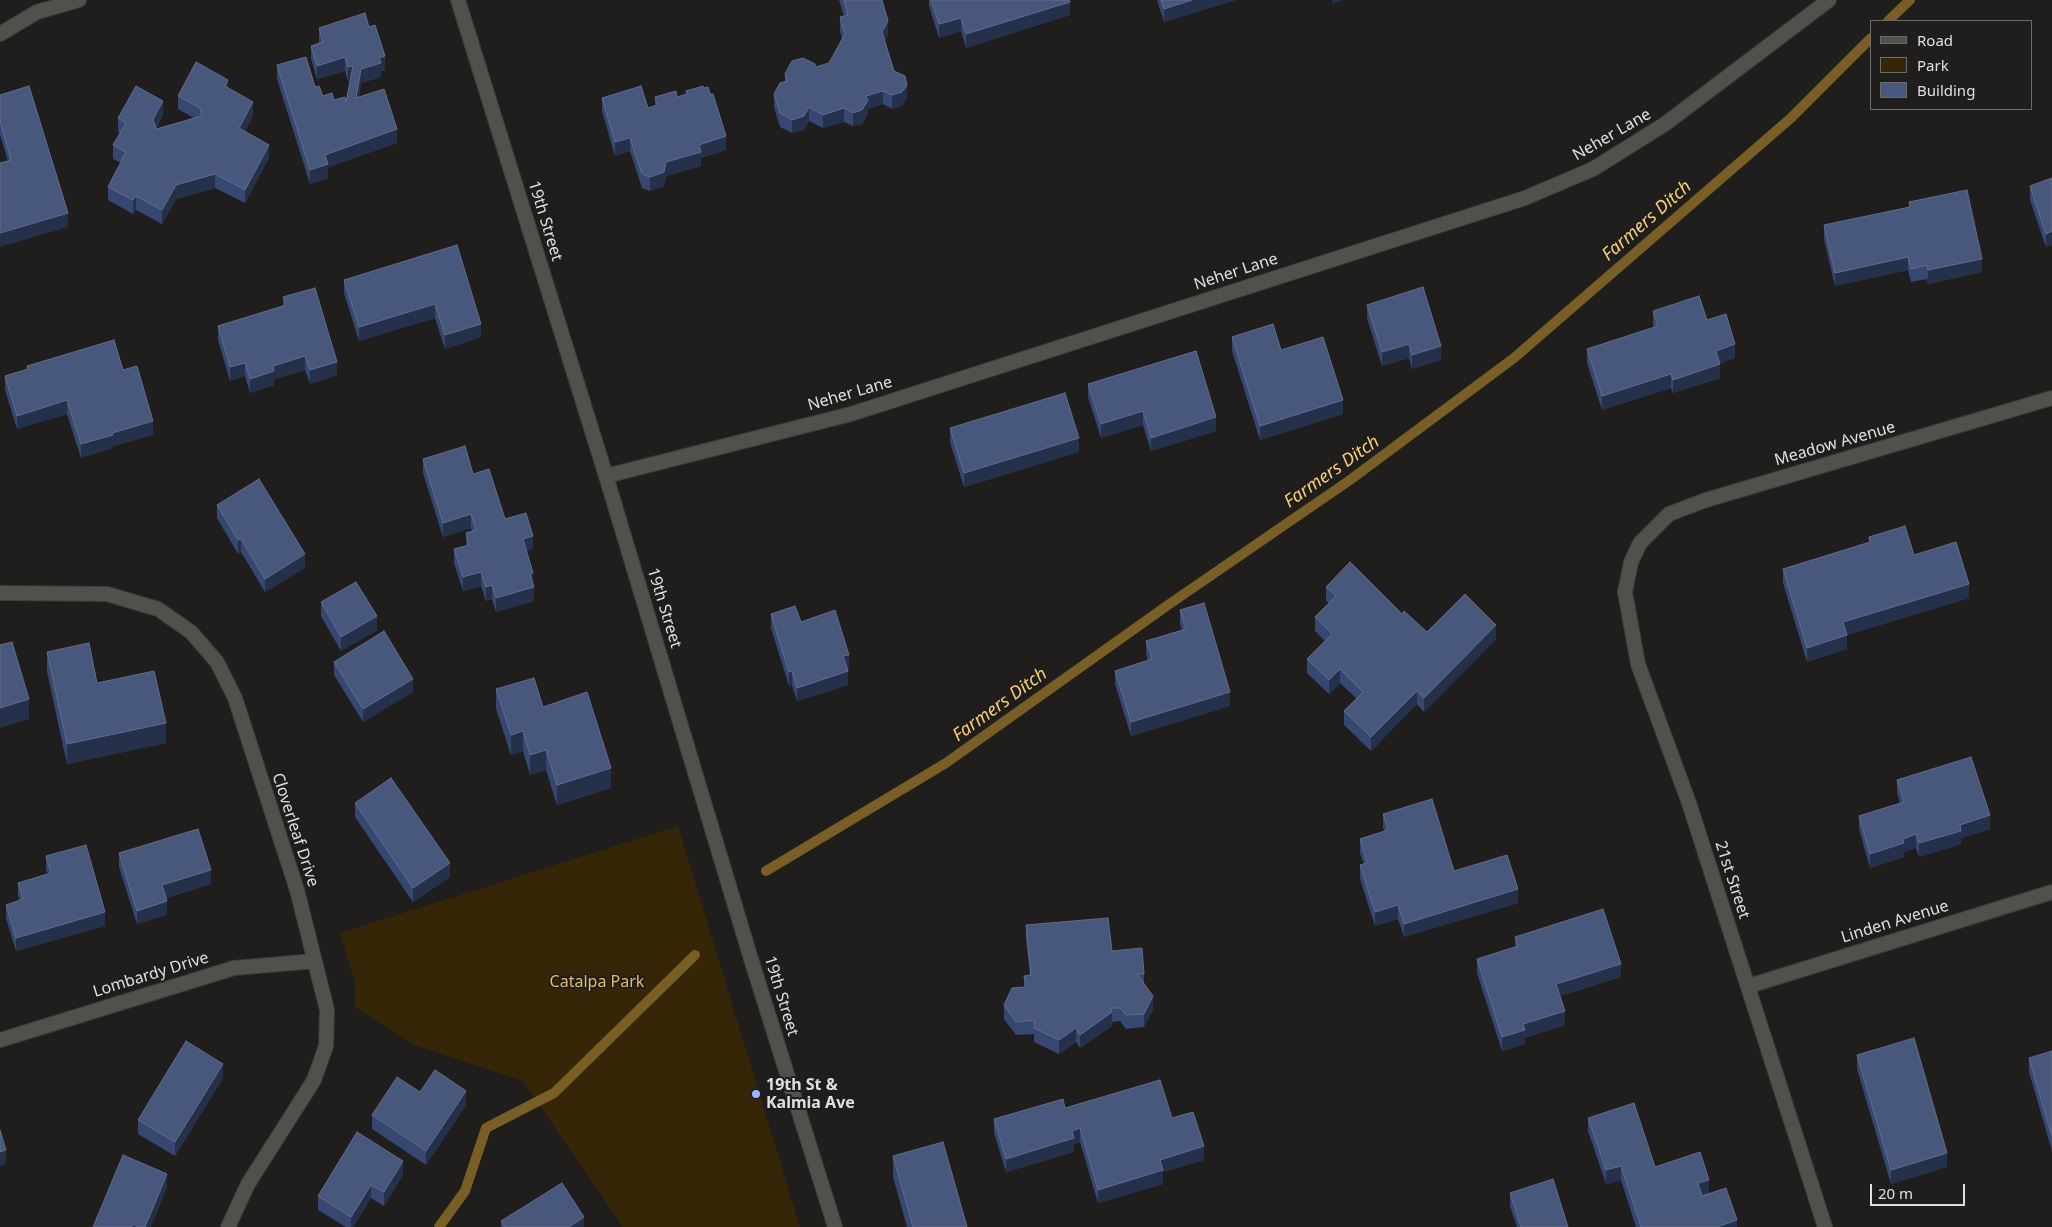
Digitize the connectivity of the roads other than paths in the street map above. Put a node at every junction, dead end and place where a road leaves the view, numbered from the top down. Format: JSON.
{"nodes":[{"id":1,"x":79,"y":0,"type":"edge"},
{"id":2,"x":458,"y":0,"type":"edge"},
{"id":3,"x":1829,"y":0,"type":"edge"},
{"id":4,"x":0,"y":34,"type":"edge"},
{"id":5,"x":2052,"y":398,"type":"edge"},
{"id":6,"x":606,"y":476,"type":"junction"},
{"id":7,"x":1640,"y":543,"type":"joint"},
{"id":8,"x":0,"y":593,"type":"edge"},
{"id":9,"x":2052,"y":892,"type":"edge"},
{"id":10,"x":315,"y":961,"type":"junction"},
{"id":11,"x":1749,"y":986,"type":"junction"},
{"id":12,"x":0,"y":1040,"type":"edge"},
{"id":13,"x":228,"y":1227,"type":"edge"},
{"id":14,"x":835,"y":1227,"type":"edge"},
{"id":15,"x":1825,"y":1227,"type":"edge"}],
"edges":[{"from":1,"to":4,"type":"street"},
{"from":2,"to":6,"type":"street","name":"19th Street"},
{"from":3,"to":6,"type":"street","name":"Neher Lane"},
{"from":5,"to":7,"type":"street","name":"Meadow Avenue"},
{"from":6,"to":14,"type":"street","name":"19th Street"},
{"from":7,"to":11,"type":"street","name":"21st Street"},
{"from":8,"to":10,"type":"street","name":"Cloverleaf Drive"},
{"from":9,"to":11,"type":"street","name":"Linden Avenue"},
{"from":10,"to":12,"type":"street","name":"Lombardy Drive"},
{"from":10,"to":13,"type":"street","name":"Cloverleaf Drive"},
{"from":11,"to":15,"type":"street","name":"21st Street"}]}
